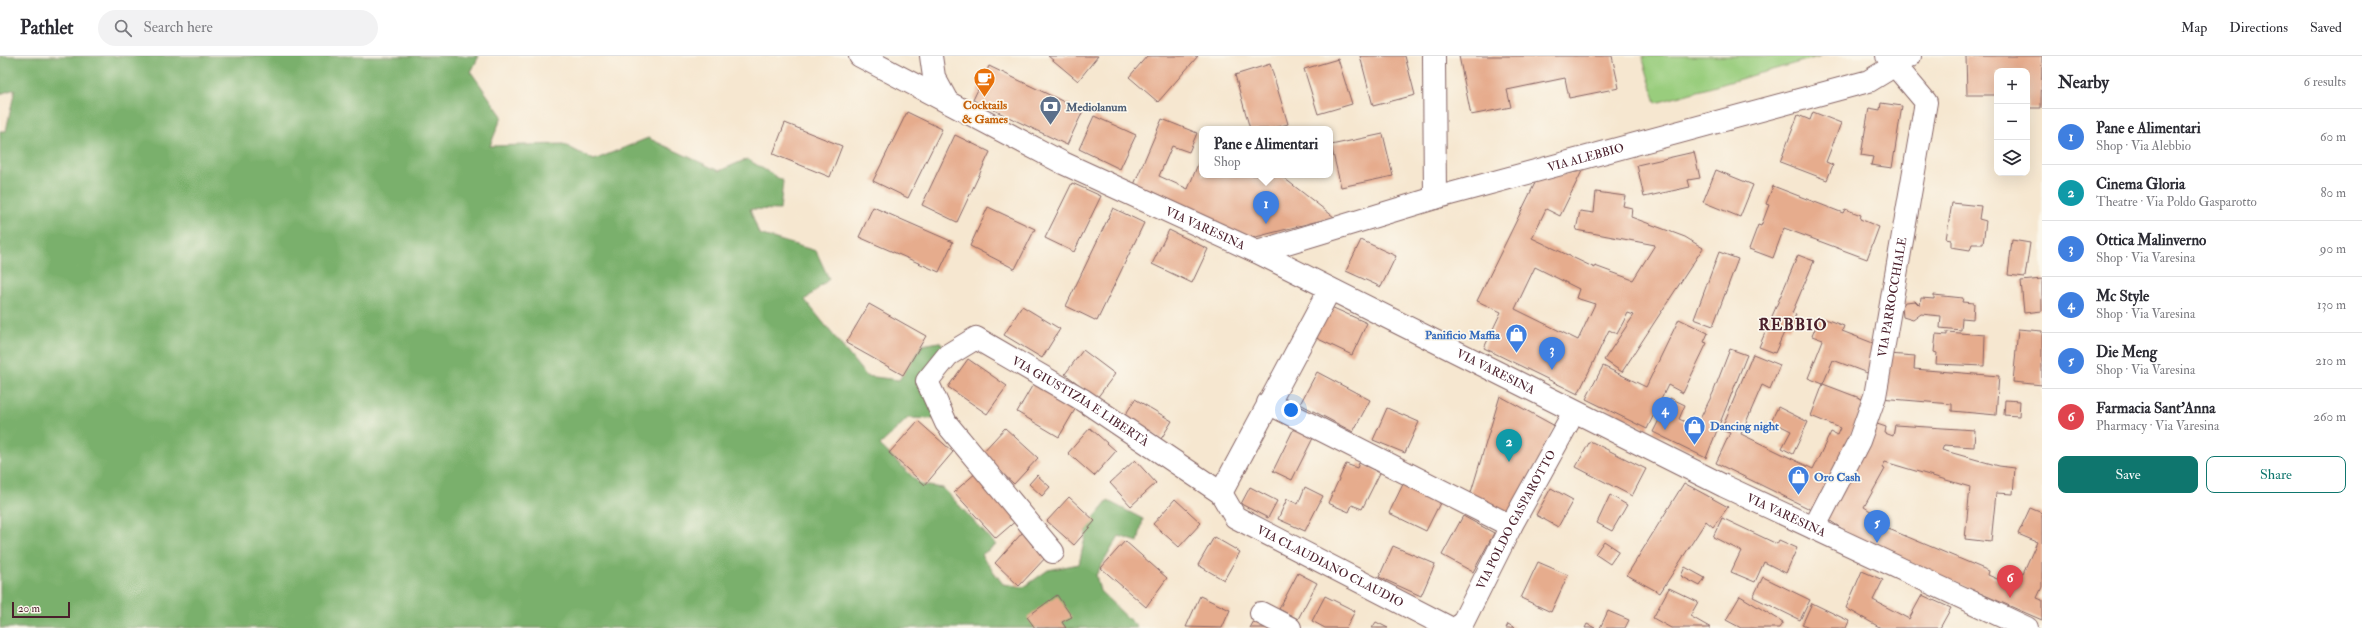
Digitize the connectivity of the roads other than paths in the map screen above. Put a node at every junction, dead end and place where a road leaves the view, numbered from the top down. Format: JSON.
{"nodes":[{"id":1,"x":860,"y":56,"type":"edge"},
{"id":2,"x":931,"y":56,"type":"edge"},
{"id":3,"x":1434,"y":56,"type":"edge"},
{"id":4,"x":1897,"y":59,"type":"edge"},
{"id":5,"x":946,"y":101,"type":"junction"},
{"id":6,"x":1435,"y":198,"type":"junction"},
{"id":7,"x":1257,"y":252,"type":"junction"},
{"id":8,"x":1330,"y":289,"type":"junction"},
{"id":9,"x":1268,"y":403,"type":"junction"},
{"id":10,"x":1574,"y":412,"type":"junction"},
{"id":11,"x":1221,"y":493,"type":"junction"},
{"id":12,"x":1511,"y":526,"type":"junction"},
{"id":13,"x":1814,"y":528,"type":"junction"},
{"id":14,"x":1053,"y":552,"type":"dead end"},
{"id":15,"x":1261,"y":613,"type":"dead end"},
{"id":16,"x":1290,"y":628,"type":"edge"},
{"id":17,"x":1450,"y":628,"type":"edge"},
{"id":18,"x":1460,"y":628,"type":"edge"},
{"id":19,"x":2027,"y":628,"type":"edge"}],
"edges":[{"from":1,"to":5,"type":"street","name":"VIA VARESINA"},
{"from":2,"to":5,"type":"street"},
{"from":3,"to":6,"type":"street"},
{"from":4,"to":6,"type":"street","name":"VIA ALEBBIO"},
{"from":4,"to":13,"type":"street","name":"VIA PARROCCHIALE"},
{"from":5,"to":7,"type":"street","name":"VIA VARESINA"},
{"from":6,"to":7,"type":"street","name":"VIA ALEBBIO"},
{"from":7,"to":8,"type":"street","name":"VIA VARESINA"},
{"from":8,"to":9,"type":"street"},
{"from":8,"to":10,"type":"street","name":"VIA VARESINA"},
{"from":9,"to":11,"type":"street"},
{"from":9,"to":12,"type":"street"},
{"from":10,"to":12,"type":"street","name":"VIA POLDO GASPAROTTO"},
{"from":10,"to":13,"type":"street","name":"VIA VARESINA"},
{"from":11,"to":14,"type":"street","name":"VIA GIUSTIZIA E LIBERTÀ"},
{"from":11,"to":17,"type":"street","name":"VIA CLAUDIANO CLAUDIO"},
{"from":12,"to":18,"type":"street","name":"VIA POLDO GASPAROTTO"},
{"from":13,"to":19,"type":"street","name":"VIA VARESINA"},
{"from":15,"to":16,"type":"street"}]}
